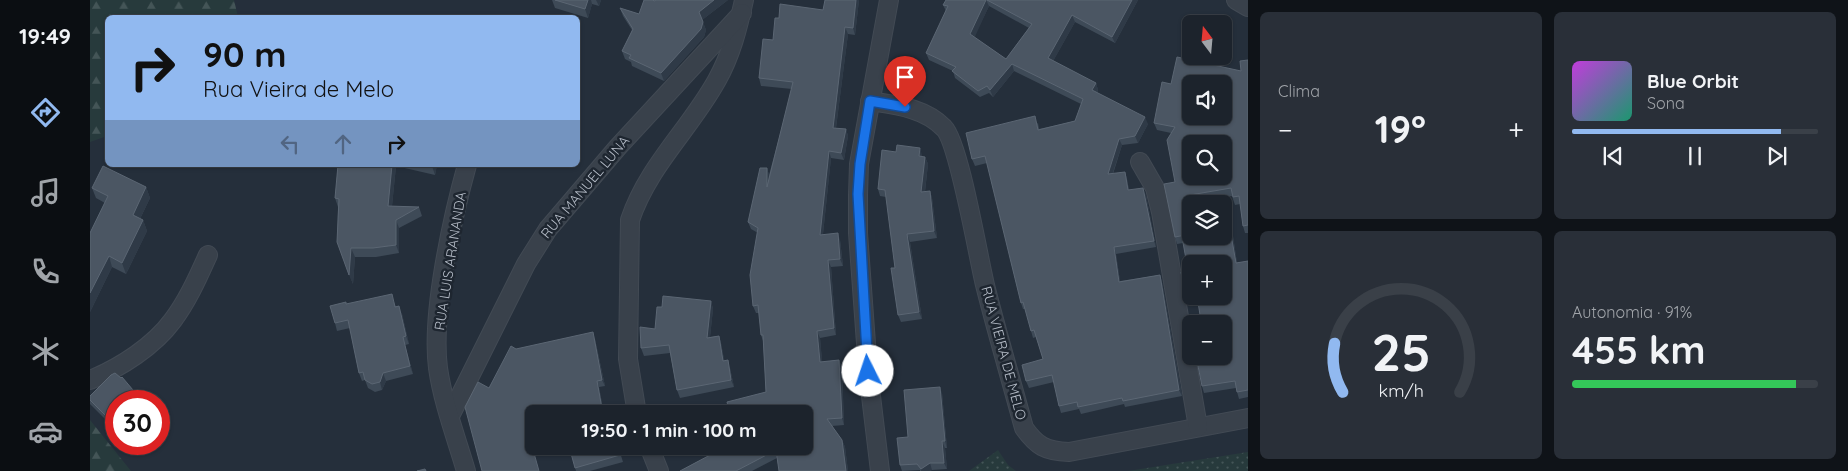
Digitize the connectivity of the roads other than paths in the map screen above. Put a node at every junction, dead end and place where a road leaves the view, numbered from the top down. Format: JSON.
{"nodes":[{"id":1,"x":889,"y":0,"type":"edge"},
{"id":2,"x":1236,"y":0,"type":"edge"},
{"id":3,"x":743,"y":6,"type":"edge"},
{"id":4,"x":1248,"y":7,"type":"edge"},
{"id":5,"x":870,"y":101,"type":"junction"},
{"id":6,"x":1140,"y":162,"type":"dead end"},
{"id":7,"x":466,"y":167,"type":"edge"},
{"id":8,"x":208,"y":255,"type":"dead end"},
{"id":9,"x":90,"y":380,"type":"edge"},
{"id":10,"x":636,"y":405,"type":"edge"},
{"id":11,"x":450,"y":416,"type":"junction"},
{"id":12,"x":1248,"y":418,"type":"edge"},
{"id":13,"x":1198,"y":427,"type":"junction"},
{"id":14,"x":653,"y":455,"type":"edge"},
{"id":15,"x":466,"y":471,"type":"edge"},
{"id":16,"x":659,"y":471,"type":"edge"},
{"id":17,"x":880,"y":471,"type":"edge"}],
"edges":[{"from":1,"to":5,"type":"street"},
{"from":2,"to":4,"type":"street"},
{"from":3,"to":10,"type":"street"},
{"from":3,"to":11,"type":"street","name":"RUA MANUEL LUNA"},
{"from":5,"to":13,"type":"street","name":"RUA VIEIRA DE MELO"},
{"from":5,"to":17,"type":"street"},
{"from":6,"to":13,"type":"street"},
{"from":7,"to":11,"type":"street","name":"RUA LUIS ARANANDA"},
{"from":8,"to":9,"type":"street"},
{"from":11,"to":15,"type":"street"},
{"from":12,"to":13,"type":"street","name":"RUA VIEIRA DE MELO"},
{"from":14,"to":16,"type":"street"}]}
